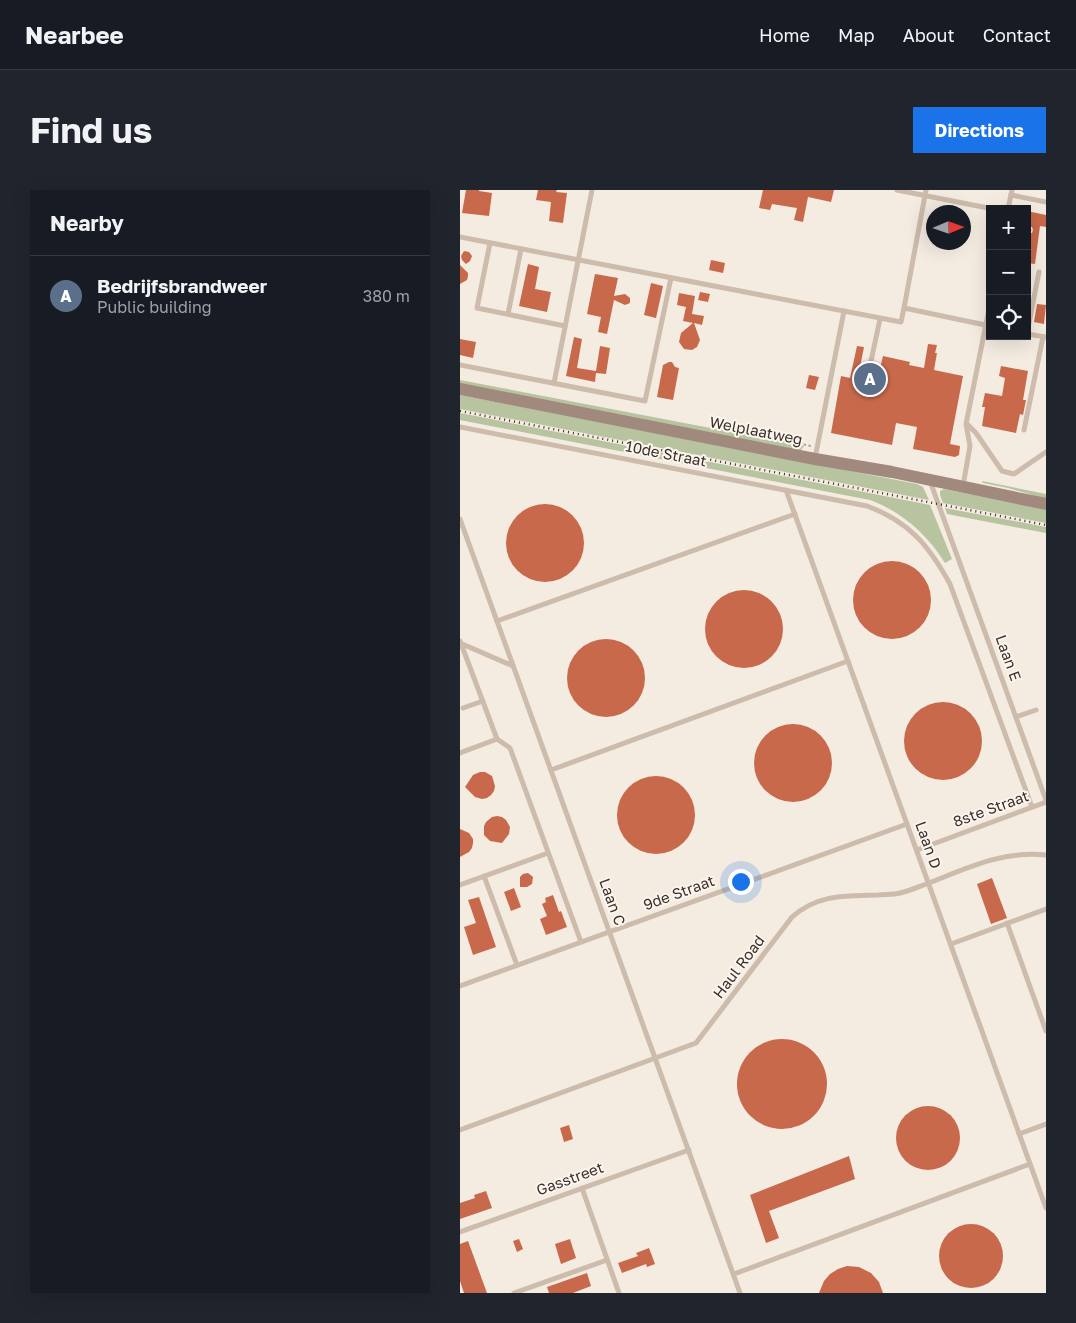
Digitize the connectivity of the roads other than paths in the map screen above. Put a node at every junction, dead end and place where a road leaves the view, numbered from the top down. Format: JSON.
{"nodes":[{"id":1,"x":592,"y":190,"type":"edge"},
{"id":2,"x":897,"y":190,"type":"edge"},
{"id":3,"x":1012,"y":192,"type":"edge"},
{"id":4,"x":925,"y":193,"type":"edge"},
{"id":5,"x":1046,"y":202,"type":"edge"},
{"id":6,"x":1009,"y":205,"type":"edge"},
{"id":7,"x":986,"y":207,"type":"edge"},
{"id":8,"x":460,"y":237,"type":"edge"},
{"id":9,"x":490,"y":243,"type":"junction"},
{"id":10,"x":521,"y":249,"type":"junction"},
{"id":11,"x":578,"y":260,"type":"junction"},
{"id":12,"x":1039,"y":272,"type":"dead end"},
{"id":13,"x":671,"y":278,"type":"junction"},
{"id":14,"x":904,"y":308,"type":"junction"},
{"id":15,"x":844,"y":311,"type":"junction"},
{"id":16,"x":1031,"y":313,"type":"edge"},
{"id":17,"x":508,"y":314,"type":"junction"},
{"id":18,"x":880,"y":319,"type":"junction"},
{"id":19,"x":565,"y":326,"type":"junction"},
{"id":20,"x":986,"y":326,"type":"edge"},
{"id":21,"x":1031,"y":334,"type":"edge"},
{"id":22,"x":986,"y":335,"type":"edge"},
{"id":23,"x":1044,"y":337,"type":"edge"},
{"id":24,"x":460,"y":365,"type":"edge"},
{"id":25,"x":868,"y":375,"type":"dead end"},
{"id":26,"x":554,"y":383,"type":"junction"},
{"id":27,"x":460,"y":389,"type":"edge"},
{"id":28,"x":966,"y":424,"type":"junction"},
{"id":29,"x":460,"y":427,"type":"edge"},
{"id":30,"x":1024,"y":430,"type":"dead end"},
{"id":31,"x":1046,"y":452,"type":"edge"},
{"id":32,"x":815,"y":459,"type":"junction"},
{"id":33,"x":929,"y":480,"type":"junction"},
{"id":34,"x":962,"y":486,"type":"junction"},
{"id":35,"x":786,"y":490,"type":"junction"},
{"id":36,"x":1046,"y":504,"type":"edge"},
{"id":37,"x":795,"y":514,"type":"junction"},
{"id":38,"x":460,"y":519,"type":"edge"},
{"id":39,"x":497,"y":621,"type":"junction"},
{"id":40,"x":460,"y":642,"type":"edge"},
{"id":41,"x":848,"y":661,"type":"junction"},
{"id":42,"x":513,"y":666,"type":"junction"},
{"id":43,"x":483,"y":701,"type":"junction"},
{"id":44,"x":462,"y":708,"type":"dead end"},
{"id":45,"x":1036,"y":710,"type":"dead end"},
{"id":46,"x":1016,"y":717,"type":"junction"},
{"id":47,"x":497,"y":739,"type":"junction"},
{"id":48,"x":460,"y":753,"type":"edge"},
{"id":49,"x":551,"y":770,"type":"junction"},
{"id":50,"x":1046,"y":801,"type":"edge"},
{"id":51,"x":1032,"y":807,"type":"junction"},
{"id":52,"x":907,"y":824,"type":"junction"},
{"id":53,"x":916,"y":850,"type":"junction"},
{"id":54,"x":548,"y":853,"type":"junction"},
{"id":55,"x":1046,"y":855,"type":"edge"},
{"id":56,"x":484,"y":876,"type":"junction"},
{"id":57,"x":927,"y":883,"type":"junction"},
{"id":58,"x":460,"y":885,"type":"edge"},
{"id":59,"x":1046,"y":909,"type":"edge"},
{"id":60,"x":1007,"y":923,"type":"junction"},
{"id":61,"x":609,"y":932,"type":"junction"},
{"id":62,"x":581,"y":942,"type":"junction"},
{"id":63,"x":951,"y":944,"type":"junction"},
{"id":64,"x":517,"y":965,"type":"junction"},
{"id":65,"x":460,"y":986,"type":"edge"},
{"id":66,"x":1046,"y":1030,"type":"edge"},
{"id":67,"x":655,"y":1058,"type":"junction"},
{"id":68,"x":1046,"y":1124,"type":"edge"},
{"id":69,"x":460,"y":1130,"type":"edge"},
{"id":70,"x":1020,"y":1134,"type":"junction"},
{"id":71,"x":689,"y":1150,"type":"junction"},
{"id":72,"x":1030,"y":1164,"type":"junction"},
{"id":73,"x":582,"y":1188,"type":"junction"},
{"id":74,"x":1046,"y":1208,"type":"edge"},
{"id":75,"x":460,"y":1232,"type":"edge"},
{"id":76,"x":607,"y":1260,"type":"junction"},
{"id":77,"x":734,"y":1274,"type":"junction"},
{"id":78,"x":514,"y":1293,"type":"edge"},
{"id":79,"x":619,"y":1293,"type":"edge"},
{"id":80,"x":740,"y":1293,"type":"edge"}],
"edges":[{"from":1,"to":11,"type":"lane"},
{"from":2,"to":4,"type":"lane"},
{"from":3,"to":5,"type":"lane"},
{"from":3,"to":6,"type":"lane"},
{"from":4,"to":7,"type":"lane"},
{"from":4,"to":14,"type":"lane"},
{"from":8,"to":9,"type":"lane"},
{"from":9,"to":10,"type":"lane"},
{"from":9,"to":17,"type":"lane"},
{"from":10,"to":11,"type":"lane"},
{"from":10,"to":17,"type":"lane"},
{"from":11,"to":13,"type":"lane"},
{"from":11,"to":19,"type":"lane"},
{"from":12,"to":16,"type":"lane"},
{"from":13,"to":15,"type":"lane"},
{"from":13,"to":26,"type":"lane"},
{"from":14,"to":18,"type":"lane"},
{"from":14,"to":20,"type":"lane"},
{"from":15,"to":18,"type":"lane"},
{"from":15,"to":32,"type":"lane"},
{"from":17,"to":19,"type":"lane"},
{"from":18,"to":25,"type":"lane"},
{"from":19,"to":26,"type":"lane"},
{"from":21,"to":23,"type":"lane"},
{"from":22,"to":28,"type":"lane"},
{"from":23,"to":30,"type":"lane"},
{"from":24,"to":26,"type":"lane"},
{"from":27,"to":32,"type":"street","name":"Welplaatweg"},
{"from":28,"to":31,"type":"lane"},
{"from":28,"to":34,"type":"lane"},
{"from":29,"to":35,"type":"lane","name":"10de Straat"},
{"from":32,"to":33,"type":"street","name":"Welplaatweg"},
{"from":33,"to":34,"type":"street","name":"Welplaatweg"},
{"from":33,"to":46,"type":"lane","name":"Laan E"},
{"from":34,"to":36,"type":"street","name":"Welplaatweg"},
{"from":35,"to":37,"type":"lane","name":"Laan D"},
{"from":35,"to":51,"type":"lane","name":"10de Straat"},
{"from":37,"to":39,"type":"lane"},
{"from":37,"to":41,"type":"lane","name":"Laan D"},
{"from":38,"to":39,"type":"lane","name":"Laan C"},
{"from":39,"to":42,"type":"lane","name":"Laan C"},
{"from":40,"to":42,"type":"lane"},
{"from":40,"to":43,"type":"lane"},
{"from":41,"to":49,"type":"lane"},
{"from":41,"to":52,"type":"lane","name":"Laan D"},
{"from":42,"to":49,"type":"lane","name":"Laan C"},
{"from":43,"to":44,"type":"lane"},
{"from":43,"to":47,"type":"lane"},
{"from":45,"to":46,"type":"lane"},
{"from":46,"to":50,"type":"lane","name":"Laan E"},
{"from":47,"to":48,"type":"lane"},
{"from":47,"to":54,"type":"lane"},
{"from":49,"to":61,"type":"lane","name":"Laan C"},
{"from":50,"to":51,"type":"lane","name":"8ste Straat"},
{"from":51,"to":53,"type":"lane","name":"8ste Straat"},
{"from":52,"to":53,"type":"lane","name":"Laan D"},
{"from":52,"to":61,"type":"lane","name":"9de Straat"},
{"from":53,"to":57,"type":"lane","name":"Laan D"},
{"from":54,"to":56,"type":"lane"},
{"from":54,"to":62,"type":"lane"},
{"from":55,"to":57,"type":"lane","name":"Haul Road"},
{"from":56,"to":58,"type":"lane"},
{"from":56,"to":64,"type":"lane"},
{"from":57,"to":63,"type":"lane","name":"Laan D"},
{"from":57,"to":67,"type":"lane","name":"Haul Road"},
{"from":59,"to":60,"type":"lane"},
{"from":60,"to":63,"type":"lane"},
{"from":60,"to":66,"type":"lane"},
{"from":61,"to":62,"type":"lane","name":"9de Straat"},
{"from":61,"to":67,"type":"lane","name":"Laan C"},
{"from":62,"to":64,"type":"lane","name":"9de Straat"},
{"from":63,"to":70,"type":"lane","name":"Laan D"},
{"from":64,"to":65,"type":"lane","name":"9de Straat"},
{"from":67,"to":69,"type":"lane","name":"Haul Road"},
{"from":67,"to":71,"type":"lane","name":"Laan C"},
{"from":68,"to":70,"type":"lane"},
{"from":70,"to":72,"type":"lane","name":"Laan D"},
{"from":71,"to":73,"type":"lane","name":"Gasstreet"},
{"from":71,"to":77,"type":"lane","name":"Laan C"},
{"from":72,"to":74,"type":"lane","name":"Laan D"},
{"from":72,"to":77,"type":"lane"},
{"from":73,"to":75,"type":"lane","name":"Gasstreet"},
{"from":73,"to":76,"type":"lane"},
{"from":76,"to":78,"type":"lane"},
{"from":76,"to":79,"type":"lane"},
{"from":77,"to":80,"type":"lane","name":"Laan C"}]}
